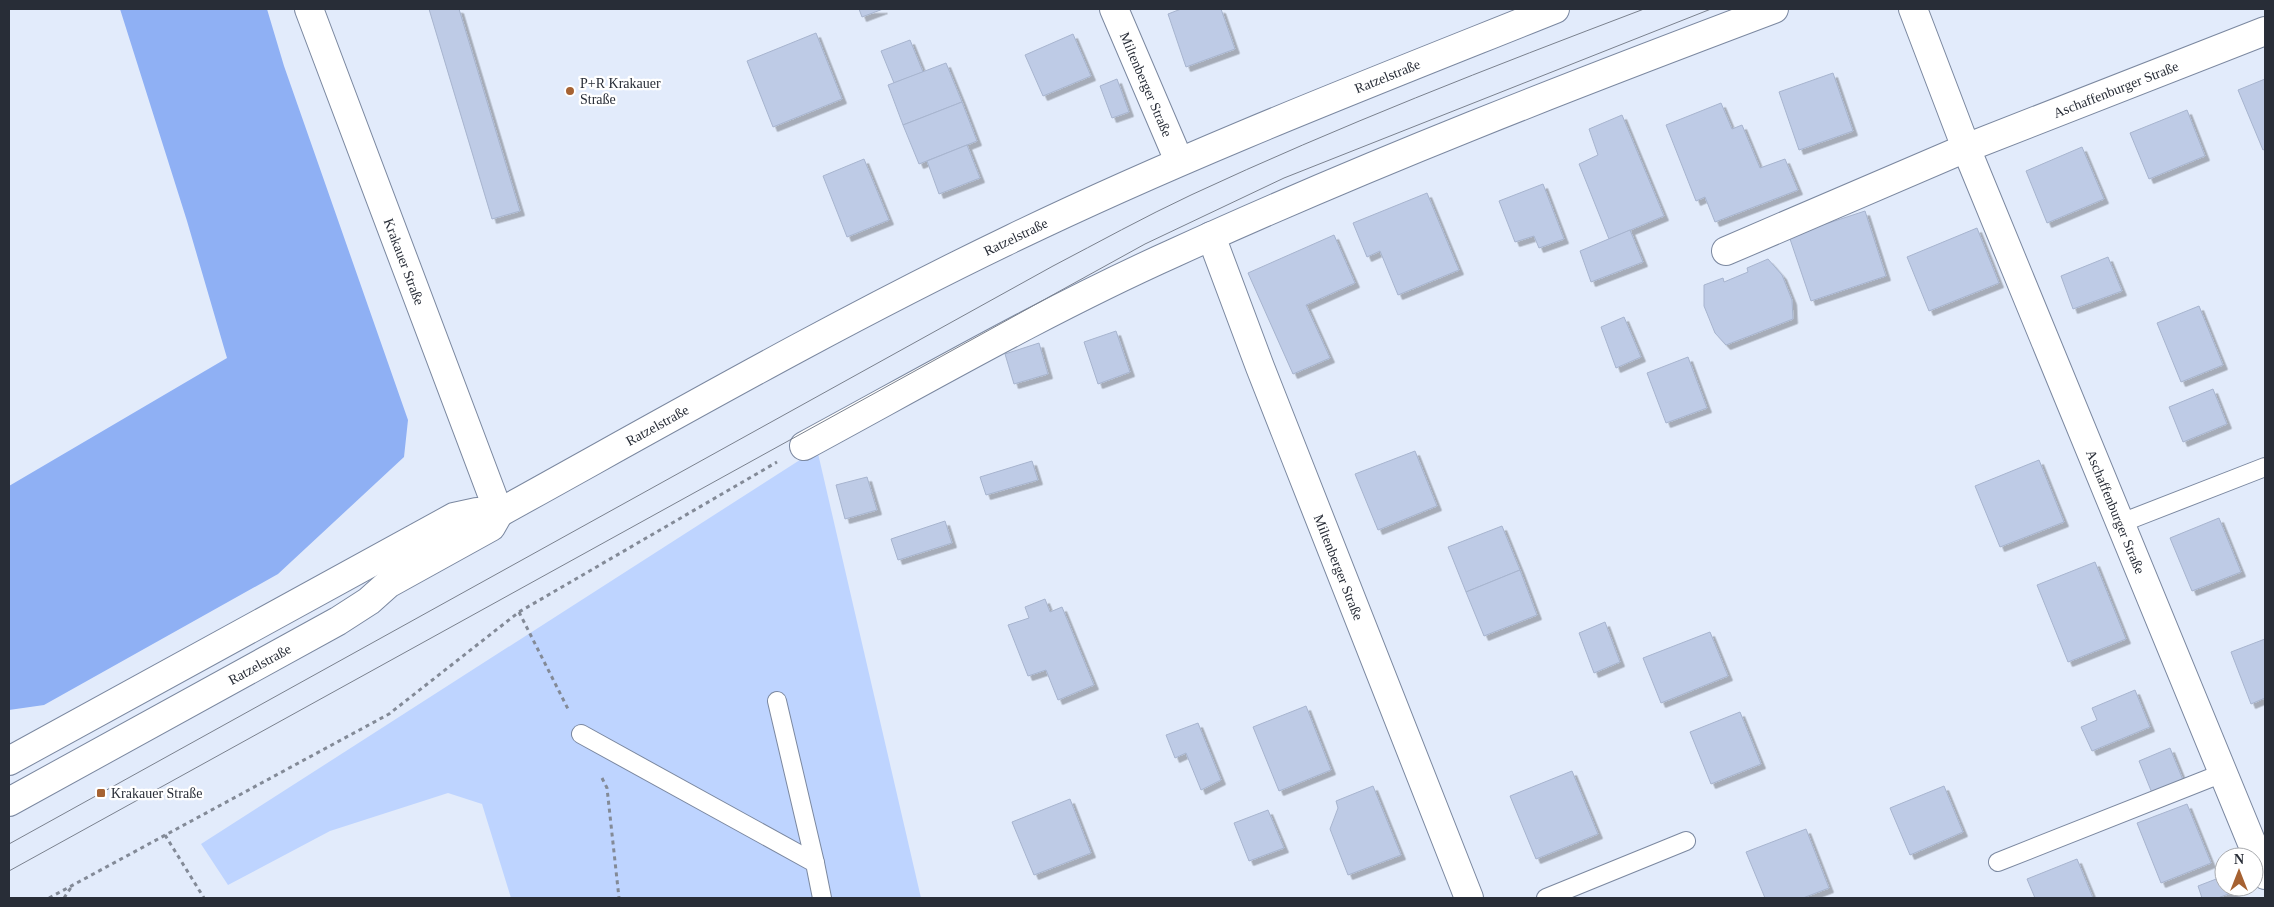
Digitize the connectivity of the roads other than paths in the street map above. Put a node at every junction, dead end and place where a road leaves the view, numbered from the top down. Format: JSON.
{"nodes":[{"id":1,"x":310,"y":9,"type":"edge"},
{"id":2,"x":1114,"y":9,"type":"edge"},
{"id":3,"x":1555,"y":9,"type":"edge"},
{"id":4,"x":1774,"y":9,"type":"edge"},
{"id":5,"x":1913,"y":9,"type":"edge"},
{"id":6,"x":2265,"y":31,"type":"edge"},
{"id":7,"x":1966,"y":148,"type":"junction"},
{"id":8,"x":1178,"y":161,"type":"junction"},
{"id":9,"x":1211,"y":236,"type":"junction"},
{"id":10,"x":1726,"y":251,"type":"dead end"},
{"id":11,"x":804,"y":446,"type":"road end"},
{"id":12,"x":2265,"y":467,"type":"edge"},
{"id":13,"x":499,"y":514,"type":"junction"},
{"id":14,"x":2120,"y":523,"type":"junction"},
{"id":15,"x":777,"y":701,"type":"dead end"},
{"id":16,"x":581,"y":734,"type":"dead end"},
{"id":17,"x":9,"y":761,"type":"edge"},
{"id":18,"x":2223,"y":773,"type":"junction"},
{"id":19,"x":9,"y":802,"type":"edge"},
{"id":20,"x":1686,"y":841,"type":"dead end"},
{"id":21,"x":1998,"y":862,"type":"dead end"},
{"id":22,"x":815,"y":863,"type":"junction"},
{"id":23,"x":2265,"y":875,"type":"edge"},
{"id":24,"x":822,"y":898,"type":"edge"},
{"id":25,"x":1469,"y":898,"type":"edge"},
{"id":26,"x":1546,"y":898,"type":"edge"}],
"edges":[{"from":1,"to":13,"type":"street","name":"Krakauer Straße"},
{"from":2,"to":8,"type":"street","name":"Miltenberger Straße"},
{"from":3,"to":8,"type":"street","name":"Ratzelstraße"},
{"from":4,"to":9,"type":"street"},
{"from":5,"to":7,"type":"street","name":"Aschaffenburger Straße"},
{"from":6,"to":7,"type":"street","name":"Aschaffenburger Straße"},
{"from":7,"to":10,"type":"street","name":"Aschaffenburger Straße"},
{"from":7,"to":14,"type":"street","name":"Aschaffenburger Straße"},
{"from":8,"to":13,"type":"street","name":"Ratzelstraße"},
{"from":9,"to":11,"type":"street"},
{"from":9,"to":25,"type":"street","name":"Miltenberger Straße"},
{"from":12,"to":14,"type":"lane"},
{"from":13,"to":17,"type":"street"},
{"from":13,"to":19,"type":"street","name":"Ratzelstraße"},
{"from":14,"to":18,"type":"street","name":"Aschaffenburger Straße"},
{"from":15,"to":22,"type":"lane"},
{"from":16,"to":22,"type":"lane"},
{"from":18,"to":21,"type":"lane"},
{"from":18,"to":23,"type":"street","name":"Aschaffenburger Straße"},
{"from":20,"to":26,"type":"lane"},
{"from":22,"to":24,"type":"lane"}]}
